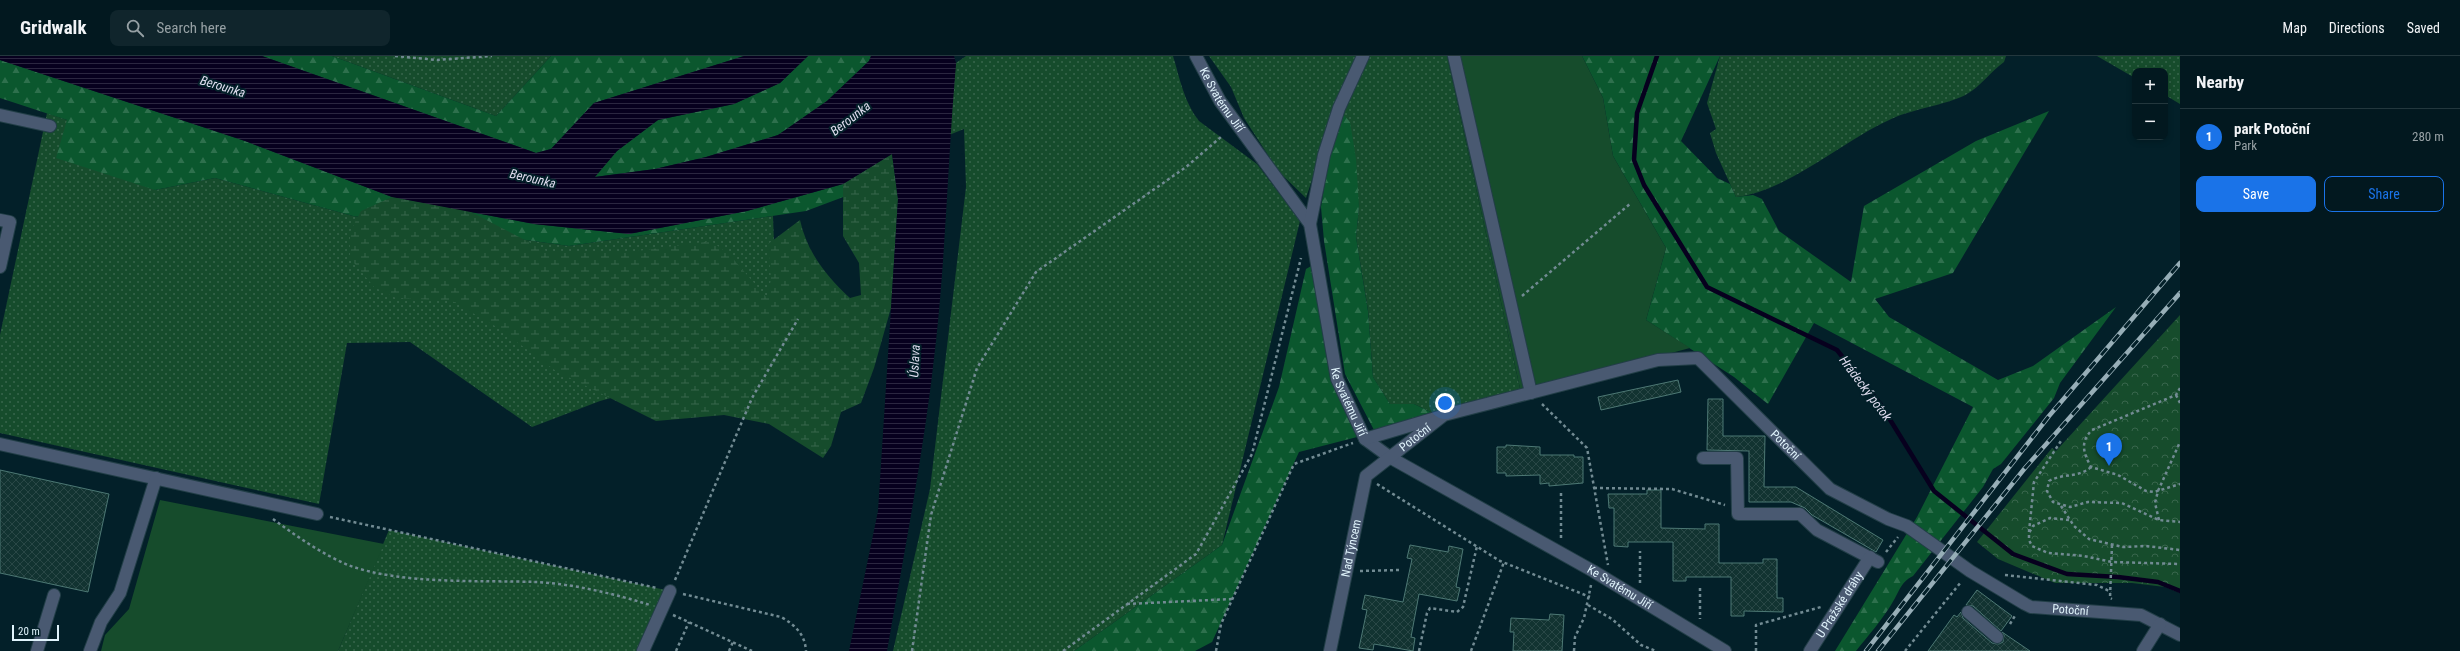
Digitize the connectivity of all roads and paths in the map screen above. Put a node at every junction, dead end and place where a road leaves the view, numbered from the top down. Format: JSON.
{"nodes":[{"id":1,"x":395,"y":56,"type":"edge"},
{"id":2,"x":492,"y":56,"type":"edge"},
{"id":3,"x":1196,"y":56,"type":"edge"},
{"id":4,"x":1363,"y":56,"type":"edge"},
{"id":5,"x":1454,"y":56,"type":"edge"},
{"id":6,"x":0,"y":115,"type":"edge"},
{"id":7,"x":50,"y":126,"type":"dead end"},
{"id":8,"x":1221,"y":137,"type":"dead end"},
{"id":9,"x":1631,"y":203,"type":"dead end"},
{"id":10,"x":0,"y":220,"type":"edge"},
{"id":11,"x":1310,"y":224,"type":"junction"},
{"id":12,"x":1302,"y":256,"type":"dead end"},
{"id":13,"x":0,"y":267,"type":"edge"},
{"id":14,"x":1511,"y":306,"type":"junction"},
{"id":15,"x":798,"y":319,"type":"dead end"},
{"id":16,"x":2180,"y":388,"type":"edge"},
{"id":17,"x":1531,"y":392,"type":"junction"},
{"id":18,"x":2176,"y":395,"type":"junction"},
{"id":19,"x":2180,"y":403,"type":"edge"},
{"id":20,"x":1444,"y":415,"type":"junction"},
{"id":21,"x":1365,"y":439,"type":"junction"},
{"id":22,"x":2061,"y":441,"type":"dead end"},
{"id":23,"x":2180,"y":442,"type":"edge"},
{"id":24,"x":0,"y":444,"type":"edge"},
{"id":25,"x":1391,"y":458,"type":"junction"},
{"id":26,"x":1703,"y":458,"type":"dead end"},
{"id":27,"x":2091,"y":467,"type":"junction"},
{"id":28,"x":1366,"y":476,"type":"junction"},
{"id":29,"x":156,"y":478,"type":"junction"},
{"id":30,"x":2180,"y":484,"type":"edge"},
{"id":31,"x":1594,"y":488,"type":"junction"},
{"id":32,"x":2158,"y":490,"type":"junction"},
{"id":33,"x":1561,"y":493,"type":"dead end"},
{"id":34,"x":257,"y":501,"type":"junction"},
{"id":35,"x":2061,"y":506,"type":"junction"},
{"id":36,"x":1738,"y":509,"type":"junction"},
{"id":37,"x":317,"y":514,"type":"joint"},
{"id":38,"x":2069,"y":520,"type":"junction"},
{"id":39,"x":2159,"y":520,"type":"junction"},
{"id":40,"x":2180,"y":522,"type":"edge"},
{"id":41,"x":1907,"y":526,"type":"junction"},
{"id":42,"x":2029,"y":533,"type":"junction"},
{"id":43,"x":2112,"y":545,"type":"junction"},
{"id":44,"x":1477,"y":546,"type":"junction"},
{"id":45,"x":2180,"y":550,"type":"edge"},
{"id":46,"x":1640,"y":551,"type":"dead end"},
{"id":47,"x":1561,"y":553,"type":"junction"},
{"id":48,"x":1874,"y":560,"type":"junction"},
{"id":49,"x":1504,"y":562,"type":"junction"},
{"id":50,"x":2112,"y":562,"type":"junction"},
{"id":51,"x":2180,"y":564,"type":"edge"},
{"id":52,"x":1402,"y":570,"type":"dead end"},
{"id":53,"x":1359,"y":571,"type":"dead end"},
{"id":54,"x":1593,"y":571,"type":"junction"},
{"id":55,"x":2000,"y":575,"type":"dead end"},
{"id":56,"x":1610,"y":581,"type":"junction"},
{"id":57,"x":1700,"y":588,"type":"dead end"},
{"id":58,"x":2111,"y":588,"type":"dead end"},
{"id":59,"x":670,"y":591,"type":"junction"},
{"id":60,"x":1954,"y":591,"type":"dead end"},
{"id":61,"x":2111,"y":592,"type":"dead end"},
{"id":62,"x":54,"y":595,"type":"dead end"},
{"id":63,"x":1590,"y":597,"type":"junction"},
{"id":64,"x":1232,"y":599,"type":"junction"},
{"id":65,"x":1640,"y":599,"type":"junction"},
{"id":66,"x":1841,"y":602,"type":"junction"},
{"id":67,"x":1127,"y":604,"type":"junction"},
{"id":68,"x":1588,"y":605,"type":"junction"},
{"id":69,"x":662,"y":609,"type":"junction"},
{"id":70,"x":1968,"y":612,"type":"dead end"},
{"id":71,"x":689,"y":622,"type":"junction"},
{"id":72,"x":2160,"y":624,"type":"junction"},
{"id":73,"x":2180,"y":635,"type":"edge"},
{"id":74,"x":1700,"y":636,"type":"junction"},
{"id":75,"x":1997,"y":637,"type":"dead end"},
{"id":76,"x":733,"y":642,"type":"junction"},
{"id":77,"x":37,"y":651,"type":"edge"},
{"id":78,"x":90,"y":651,"type":"edge"},
{"id":79,"x":643,"y":651,"type":"edge"},
{"id":80,"x":676,"y":651,"type":"edge"},
{"id":81,"x":729,"y":651,"type":"edge"},
{"id":82,"x":752,"y":651,"type":"edge"},
{"id":83,"x":806,"y":651,"type":"edge"},
{"id":84,"x":912,"y":651,"type":"edge"},
{"id":85,"x":1063,"y":651,"type":"edge"},
{"id":86,"x":1216,"y":651,"type":"edge"},
{"id":87,"x":1330,"y":651,"type":"edge"},
{"id":88,"x":1420,"y":651,"type":"edge"},
{"id":89,"x":1471,"y":651,"type":"edge"},
{"id":90,"x":1574,"y":651,"type":"edge"},
{"id":91,"x":1656,"y":651,"type":"edge"},
{"id":92,"x":1725,"y":651,"type":"edge"},
{"id":93,"x":1756,"y":651,"type":"edge"},
{"id":94,"x":1810,"y":651,"type":"edge"},
{"id":95,"x":1905,"y":651,"type":"edge"},
{"id":96,"x":2143,"y":651,"type":"edge"}],
"edges":[{"from":1,"to":2,"type":"path"},
{"from":3,"to":11,"type":"street","name":"Ke Svatému Jiří"},
{"from":4,"to":11,"type":"street"},
{"from":5,"to":14,"type":"street"},
{"from":6,"to":7,"type":"street"},
{"from":8,"to":84,"type":"path"},
{"from":9,"to":14,"type":"path"},
{"from":10,"to":13,"type":"street"},
{"from":11,"to":21,"type":"street","name":"Ke Svatému Jiří"},
{"from":12,"to":67,"type":"path"},
{"from":14,"to":17,"type":"street"},
{"from":15,"to":59,"type":"path"},
{"from":16,"to":18,"type":"path"},
{"from":17,"to":20,"type":"street","name":"Potoční"},
{"from":17,"to":31,"type":"path"},
{"from":17,"to":41,"type":"street","name":"Potoční"},
{"from":18,"to":19,"type":"path"},
{"from":18,"to":27,"type":"path"},
{"from":20,"to":21,"type":"street"},
{"from":20,"to":25,"type":"street","name":"Potoční"},
{"from":21,"to":25,"type":"street","name":"Ke Svatému Jiří"},
{"from":21,"to":64,"type":"path"},
{"from":22,"to":42,"type":"path"},
{"from":23,"to":32,"type":"path"},
{"from":24,"to":29,"type":"street"},
{"from":25,"to":28,"type":"street"},
{"from":25,"to":47,"type":"street","name":"Ke Svatému Jiří"},
{"from":26,"to":36,"type":"street"},
{"from":27,"to":32,"type":"path"},
{"from":27,"to":35,"type":"path"},
{"from":28,"to":44,"type":"path"},
{"from":28,"to":87,"type":"street","name":"Nad Týncem"},
{"from":29,"to":34,"type":"street"},
{"from":29,"to":78,"type":"street"},
{"from":30,"to":32,"type":"path"},
{"from":31,"to":36,"type":"path"},
{"from":31,"to":56,"type":"path"},
{"from":32,"to":39,"type":"path"},
{"from":33,"to":47,"type":"path"},
{"from":34,"to":37,"type":"street"},
{"from":34,"to":69,"type":"path"},
{"from":35,"to":38,"type":"path"},
{"from":35,"to":39,"type":"path"},
{"from":36,"to":48,"type":"street"},
{"from":37,"to":59,"type":"path"},
{"from":38,"to":42,"type":"path"},
{"from":38,"to":43,"type":"path"},
{"from":39,"to":40,"type":"path"},
{"from":41,"to":48,"type":"path"},
{"from":41,"to":72,"type":"street","name":"Potoční"},
{"from":42,"to":50,"type":"path"},
{"from":43,"to":45,"type":"path"},
{"from":43,"to":50,"type":"path"},
{"from":44,"to":49,"type":"path"},
{"from":44,"to":88,"type":"path"},
{"from":46,"to":65,"type":"path"},
{"from":47,"to":54,"type":"street","name":"Ke Svatému Jiří"},
{"from":48,"to":66,"type":"street","name":"U Pražské dráhy"},
{"from":49,"to":63,"type":"path"},
{"from":49,"to":89,"type":"path"},
{"from":50,"to":51,"type":"path"},
{"from":50,"to":58,"type":"path"},
{"from":52,"to":53,"type":"path"},
{"from":54,"to":56,"type":"street","name":"Ke Svatému Jiří"},
{"from":54,"to":63,"type":"path"},
{"from":55,"to":61,"type":"path"},
{"from":56,"to":65,"type":"street","name":"Ke Svatému Jiří"},
{"from":57,"to":74,"type":"path"},
{"from":59,"to":69,"type":"street"},
{"from":59,"to":83,"type":"path"},
{"from":60,"to":95,"type":"path"},
{"from":62,"to":77,"type":"street"},
{"from":63,"to":68,"type":"path"},
{"from":64,"to":67,"type":"path"},
{"from":64,"to":86,"type":"path"},
{"from":65,"to":74,"type":"street","name":"Ke Svatému Jiří"},
{"from":66,"to":93,"type":"path"},
{"from":66,"to":94,"type":"street","name":"U Pražské dráhy"},
{"from":67,"to":85,"type":"path"},
{"from":68,"to":90,"type":"path"},
{"from":68,"to":91,"type":"path"},
{"from":69,"to":71,"type":"path"},
{"from":69,"to":79,"type":"street"},
{"from":70,"to":75,"type":"street"},
{"from":71,"to":76,"type":"path"},
{"from":71,"to":80,"type":"path"},
{"from":72,"to":73,"type":"street","name":"Potoční"},
{"from":72,"to":96,"type":"street"},
{"from":74,"to":92,"type":"street","name":"Ke Svatému Jiří"},
{"from":76,"to":81,"type":"path"},
{"from":76,"to":82,"type":"path"}]}
